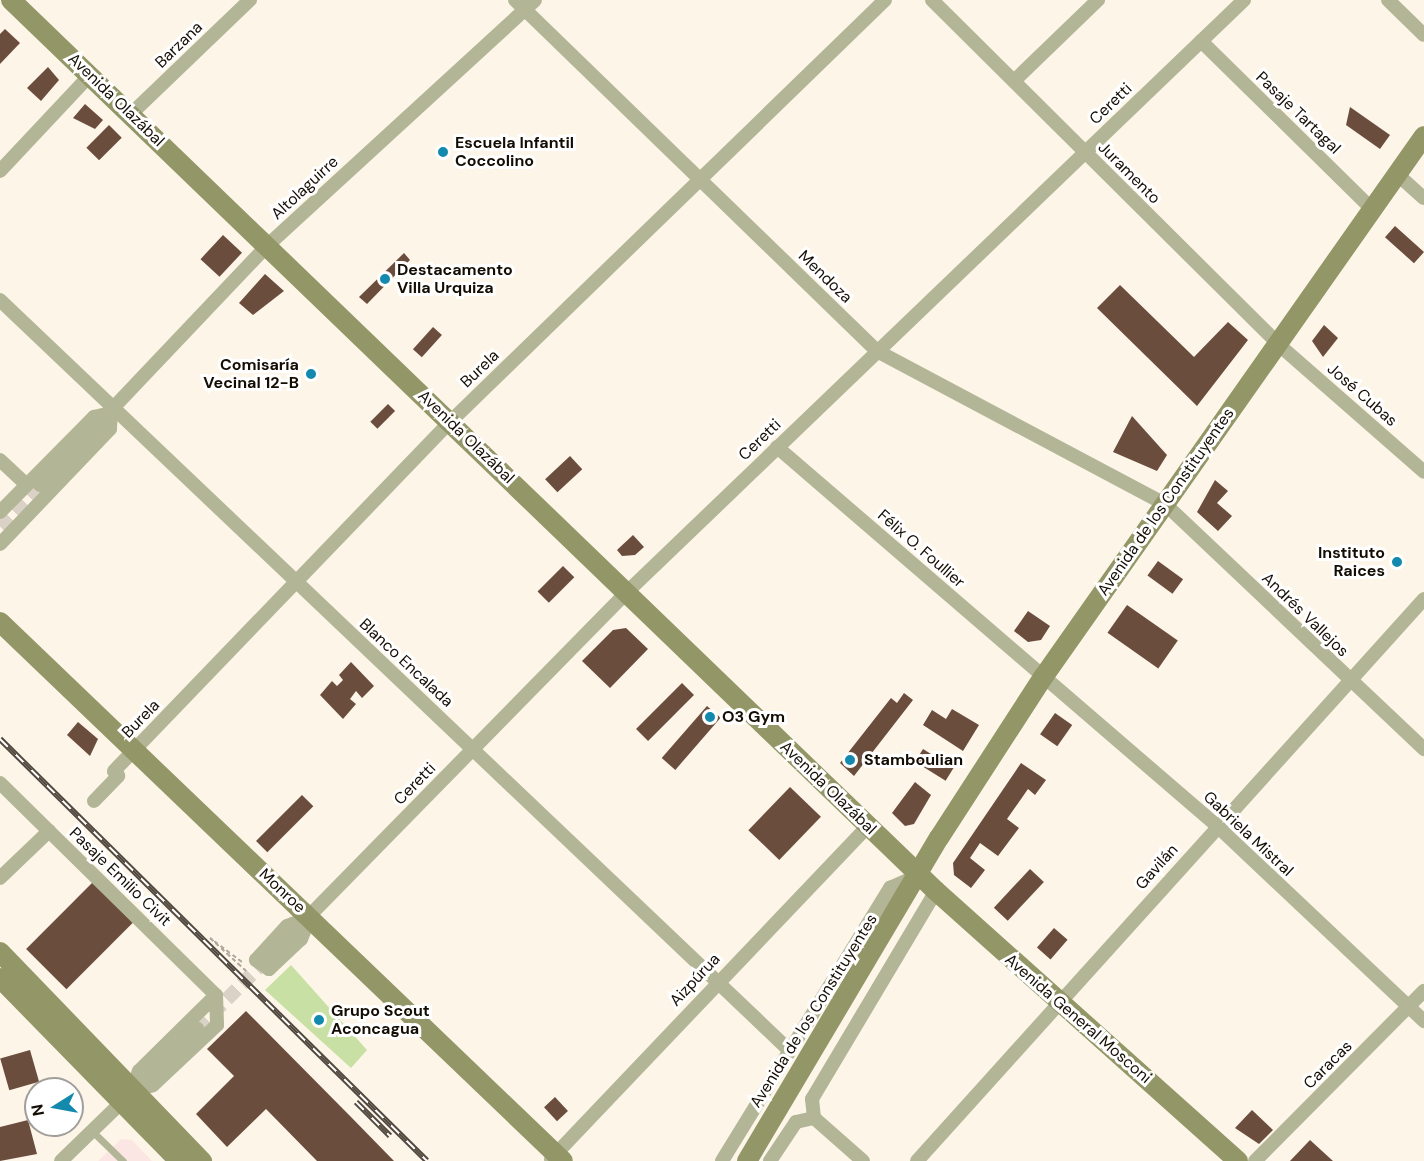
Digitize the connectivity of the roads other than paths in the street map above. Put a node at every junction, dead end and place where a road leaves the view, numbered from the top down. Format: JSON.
{"nodes":[{"id":1,"x":11,"y":0,"type":"edge"},
{"id":2,"x":250,"y":0,"type":"edge"},
{"id":3,"x":885,"y":0,"type":"edge"},
{"id":4,"x":932,"y":0,"type":"edge"},
{"id":5,"x":1098,"y":0,"type":"edge"},
{"id":6,"x":1244,"y":0,"type":"edge"},
{"id":7,"x":1388,"y":0,"type":"edge"},
{"id":8,"x":525,"y":3,"type":"edge"},
{"id":9,"x":1424,"y":35,"type":"edge"},
{"id":10,"x":1201,"y":41,"type":"junction"},
{"id":11,"x":90,"y":75,"type":"junction"},
{"id":12,"x":1014,"y":81,"type":"junction"},
{"id":13,"x":131,"y":114,"type":"junction"},
{"id":14,"x":1424,"y":136,"type":"edge"},
{"id":15,"x":1085,"y":152,"type":"junction"},
{"id":16,"x":0,"y":171,"type":"edge"},
{"id":17,"x":1397,"y":174,"type":"junction"},
{"id":18,"x":700,"y":178,"type":"junction"},
{"id":19,"x":1424,"y":198,"type":"edge"},
{"id":20,"x":1372,"y":209,"type":"junction"},
{"id":21,"x":268,"y":245,"type":"junction"},
{"id":22,"x":0,"y":300,"type":"edge"},
{"id":23,"x":1278,"y":344,"type":"junction"},
{"id":24,"x":877,"y":351,"type":"junction"},
{"id":25,"x":113,"y":410,"type":"junction"},
{"id":26,"x":450,"y":422,"type":"junction"},
{"id":27,"x":777,"y":447,"type":"junction"},
{"id":28,"x":0,"y":460,"type":"edge"},
{"id":29,"x":1424,"y":472,"type":"edge"},
{"id":30,"x":33,"y":484,"type":"junction"},
{"id":31,"x":1165,"y":504,"type":"junction"},
{"id":32,"x":0,"y":512,"type":"edge"},
{"id":33,"x":0,"y":543,"type":"edge"},
{"id":34,"x":296,"y":582,"type":"junction"},
{"id":35,"x":625,"y":594,"type":"junction"},
{"id":36,"x":1424,"y":599,"type":"edge"},
{"id":37,"x":0,"y":622,"type":"edge"},
{"id":38,"x":1044,"y":676,"type":"junction"},
{"id":39,"x":1349,"y":680,"type":"junction"},
{"id":40,"x":1424,"y":748,"type":"edge"},
{"id":41,"x":473,"y":749,"type":"junction"},
{"id":42,"x":134,"y":750,"type":"junction"},
{"id":43,"x":0,"y":783,"type":"edge"},
{"id":44,"x":94,"y":801,"type":"dead end"},
{"id":45,"x":1216,"y":825,"type":"junction"},
{"id":46,"x":868,"y":826,"type":"junction"},
{"id":47,"x":49,"y":831,"type":"junction"},
{"id":48,"x":919,"y":875,"type":"junction"},
{"id":49,"x":0,"y":878,"type":"edge"},
{"id":50,"x":936,"y":891,"type":"junction"},
{"id":51,"x":310,"y":917,"type":"junction"},
{"id":52,"x":0,"y":952,"type":"edge"},
{"id":53,"x":261,"y":960,"type":"tunnel mouth"},
{"id":54,"x":0,"y":978,"type":"edge"},
{"id":55,"x":716,"y":980,"type":"junction"},
{"id":56,"x":1424,"y":991,"type":"edge"},
{"id":57,"x":216,"y":995,"type":"junction"},
{"id":58,"x":1058,"y":1002,"type":"junction"},
{"id":59,"x":1409,"y":1008,"type":"junction"},
{"id":60,"x":1424,"y":1022,"type":"edge"},
{"id":61,"x":197,"y":1029,"type":"tunnel mouth"},
{"id":62,"x":789,"y":1050,"type":"junction"},
{"id":63,"x":126,"y":1097,"type":"junction"},
{"id":64,"x":814,"y":1118,"type":"junction"},
{"id":65,"x":92,"y":1131,"type":"junction"},
{"id":66,"x":556,"y":1159,"type":"edge"},
{"id":67,"x":61,"y":1161,"type":"edge"},
{"id":68,"x":123,"y":1161,"type":"edge"},
{"id":69,"x":179,"y":1161,"type":"edge"},
{"id":70,"x":202,"y":1161,"type":"edge"},
{"id":71,"x":722,"y":1161,"type":"edge"},
{"id":72,"x":747,"y":1161,"type":"edge"},
{"id":73,"x":770,"y":1161,"type":"edge"},
{"id":74,"x":863,"y":1161,"type":"edge"},
{"id":75,"x":917,"y":1161,"type":"edge"},
{"id":76,"x":1238,"y":1161,"type":"edge"},
{"id":77,"x":1255,"y":1161,"type":"edge"}],
"edges":[{"from":1,"to":11,"type":"main road","name":"Avenida Olazábal"},
{"from":2,"to":13,"type":"street","name":"Barzana"},
{"from":3,"to":18,"type":"street","name":"Burela"},
{"from":4,"to":12,"type":"street","name":"Juramento"},
{"from":5,"to":12,"type":"street"},
{"from":6,"to":10,"type":"street","name":"Ceretti"},
{"from":7,"to":9,"type":"street"},
{"from":8,"to":18,"type":"street","name":"Mendoza"},
{"from":8,"to":21,"type":"street","name":"Altolaguirre"},
{"from":10,"to":15,"type":"street","name":"Ceretti"},
{"from":10,"to":20,"type":"street","name":"Pasaje Tartagal"},
{"from":11,"to":13,"type":"main road","name":"Avenida Olazábal"},
{"from":11,"to":16,"type":"street"},
{"from":12,"to":15,"type":"street","name":"Juramento"},
{"from":13,"to":21,"type":"main road","name":"Avenida Olazábal"},
{"from":14,"to":17,"type":"main road","name":"Avenida de los Constituyentes"},
{"from":15,"to":23,"type":"street","name":"Juramento"},
{"from":15,"to":24,"type":"street","name":"Ceretti"},
{"from":17,"to":19,"type":"street"},
{"from":17,"to":20,"type":"main road","name":"Avenida de los Constituyentes"},
{"from":18,"to":24,"type":"street","name":"Mendoza"},
{"from":18,"to":26,"type":"street","name":"Burela"},
{"from":20,"to":23,"type":"main road","name":"Avenida de los Constituyentes"},
{"from":21,"to":25,"type":"street","name":"Altolaguirre"},
{"from":21,"to":26,"type":"main road","name":"Avenida Olazábal"},
{"from":22,"to":25,"type":"street","name":"Blanco Encalada"},
{"from":23,"to":29,"type":"street","name":"José Cubas"},
{"from":23,"to":31,"type":"main road","name":"Avenida de los Constituyentes"},
{"from":24,"to":27,"type":"street","name":"Ceretti"},
{"from":24,"to":31,"type":"street","name":"Mendoza"},
{"from":25,"to":30,"type":"street","name":"Altolaguirre"},
{"from":25,"to":33,"type":"street","name":"Altolaguirre"},
{"from":25,"to":34,"type":"street","name":"Blanco Encalada"},
{"from":26,"to":34,"type":"street","name":"Burela"},
{"from":26,"to":35,"type":"main road","name":"Avenida Olazábal"},
{"from":27,"to":35,"type":"street","name":"Ceretti"},
{"from":27,"to":38,"type":"street","name":"Félix O. Foullier"},
{"from":28,"to":30,"type":"street"},
{"from":30,"to":32,"type":"street","name":"Altolaguirre"},
{"from":31,"to":38,"type":"main road","name":"Avenida de los Constituyentes"},
{"from":31,"to":39,"type":"street","name":"Andrés Vallejos"},
{"from":34,"to":41,"type":"street","name":"Blanco Encalada"},
{"from":34,"to":42,"type":"street","name":"Burela"},
{"from":35,"to":41,"type":"street","name":"Ceretti"},
{"from":35,"to":46,"type":"main road","name":"Avenida Olazábal"},
{"from":36,"to":39,"type":"street","name":"Gavilán"},
{"from":37,"to":42,"type":"main road","name":"Monroe"},
{"from":38,"to":45,"type":"street","name":"Gabriela Mistral"},
{"from":38,"to":48,"type":"main road","name":"Avenida de los Constituyentes"},
{"from":39,"to":40,"type":"street","name":"Andrés Vallejos"},
{"from":39,"to":45,"type":"street","name":"Gavilán"},
{"from":41,"to":51,"type":"street","name":"Ceretti"},
{"from":41,"to":55,"type":"street","name":"Blanco Encalada"},
{"from":42,"to":44,"type":"street","name":"Burela"},
{"from":42,"to":51,"type":"main road","name":"Monroe"},
{"from":43,"to":47,"type":"street","name":"Pasaje Emilio Civit"},
{"from":45,"to":58,"type":"street","name":"Gavilán"},
{"from":45,"to":59,"type":"street","name":"Gabriela Mistral"},
{"from":46,"to":48,"type":"main road","name":"Avenida Olazábal"},
{"from":46,"to":55,"type":"street","name":"Aizpúrua"},
{"from":47,"to":49,"type":"street"},
{"from":47,"to":57,"type":"street","name":"Pasaje Emilio Civit"},
{"from":48,"to":50,"type":"main road","name":"Avenida General Mosconi"},
{"from":48,"to":62,"type":"street","name":"Avenida de los Constituyentes"},
{"from":48,"to":72,"type":"main road","name":"Avenida de los Constituyentes"},
{"from":50,"to":58,"type":"main road","name":"Avenida General Mosconi"},
{"from":50,"to":64,"type":"street"},
{"from":51,"to":53,"type":"street","name":"Ceretti"},
{"from":51,"to":66,"type":"main road","name":"Monroe"},
{"from":52,"to":63,"type":"main road"},
{"from":54,"to":63,"type":"main road"},
{"from":55,"to":62,"type":"street","name":"Blanco Encalada"},
{"from":55,"to":66,"type":"street","name":"Aizpúrua"},
{"from":56,"to":59,"type":"street","name":"Caracas"},
{"from":57,"to":63,"type":"street"},
{"from":57,"to":63,"type":"street"},
{"from":58,"to":75,"type":"street","name":"Gavilán"},
{"from":58,"to":76,"type":"main road","name":"Avenida General Mosconi"},
{"from":59,"to":60,"type":"street","name":"Gabriela Mistral"},
{"from":59,"to":77,"type":"street","name":"Caracas"},
{"from":61,"to":63,"type":"street"},
{"from":62,"to":71,"type":"street","name":"Avenida de los Constituyentes"},
{"from":63,"to":65,"type":"street"},
{"from":63,"to":69,"type":"main road"},
{"from":63,"to":70,"type":"main road"},
{"from":64,"to":73,"type":"street"},
{"from":64,"to":74,"type":"street"},
{"from":65,"to":67,"type":"street"},
{"from":65,"to":68,"type":"lane"}]}
